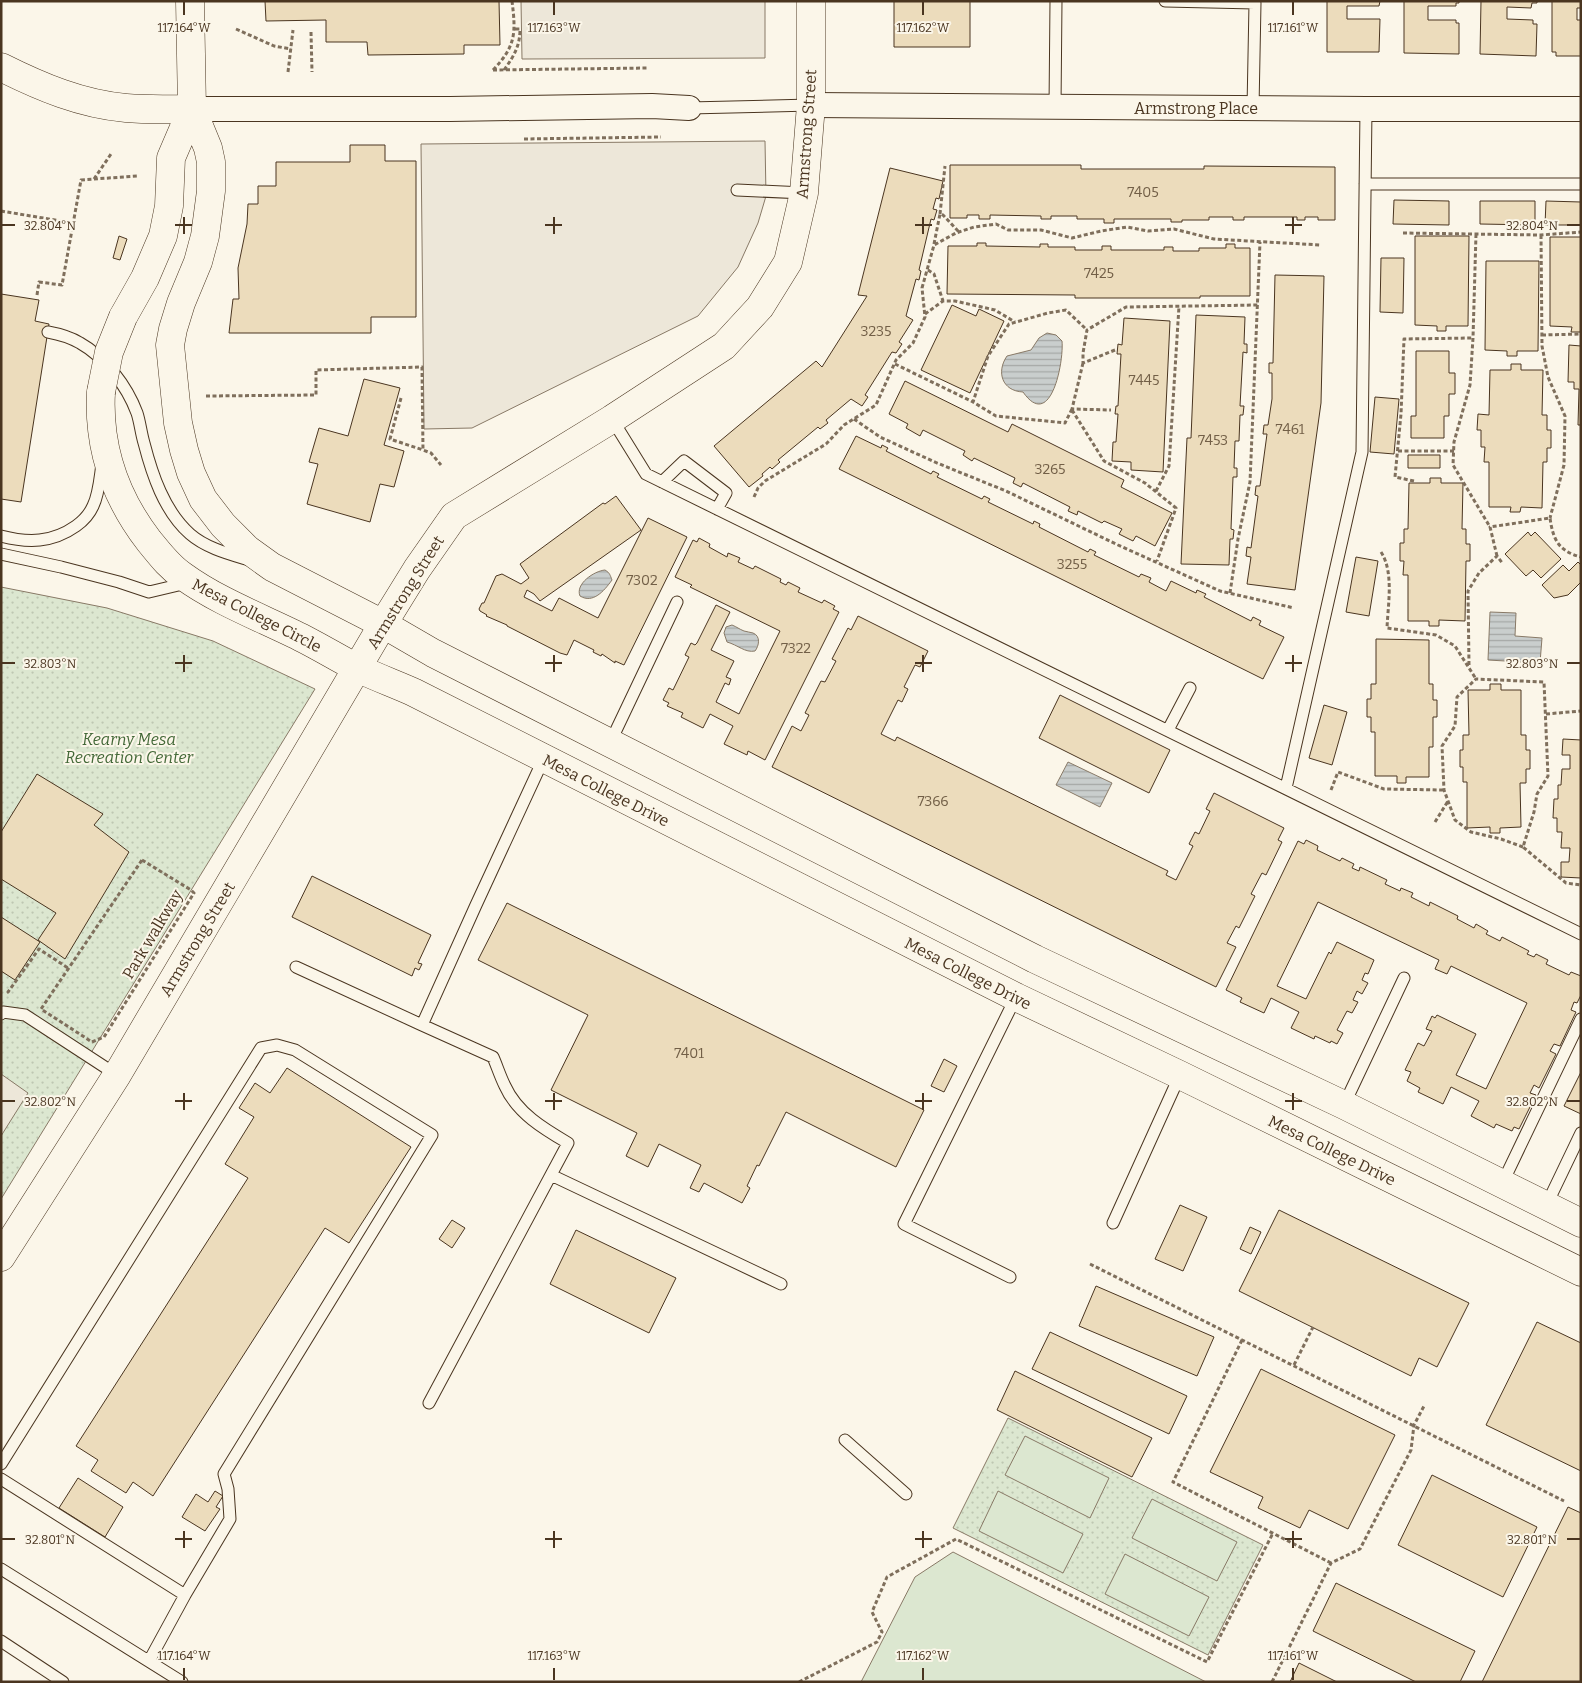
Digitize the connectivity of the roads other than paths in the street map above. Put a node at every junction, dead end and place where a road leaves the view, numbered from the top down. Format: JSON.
{"nodes":[{"id":1,"x":190,"y":1,"type":"edge"},
{"id":2,"x":811,"y":1,"type":"edge"},
{"id":3,"x":1056,"y":1,"type":"edge"},
{"id":4,"x":1165,"y":1,"type":"edge"},
{"id":5,"x":1,"y":67,"type":"edge"},
{"id":6,"x":811,"y":105,"type":"junction"},
{"id":7,"x":1055,"y":107,"type":"junction"},
{"id":8,"x":688,"y":108,"type":"joint"},
{"id":9,"x":1253,"y":108,"type":"junction"},
{"id":10,"x":192,"y":109,"type":"junction"},
{"id":11,"x":1366,"y":109,"type":"junction"},
{"id":12,"x":1581,"y":109,"type":"edge"},
{"id":13,"x":1365,"y":184,"type":"junction"},
{"id":14,"x":1581,"y":184,"type":"edge"},
{"id":15,"x":737,"y":190,"type":"dead end"},
{"id":16,"x":804,"y":193,"type":"junction"},
{"id":17,"x":48,"y":332,"type":"dead end"},
{"id":18,"x":612,"y":420,"type":"junction"},
{"id":19,"x":105,"y":450,"type":"junction"},
{"id":20,"x":662,"y":482,"type":"junction"},
{"id":21,"x":717,"y":509,"type":"junction"},
{"id":22,"x":1,"y":536,"type":"edge"},
{"id":23,"x":1,"y":554,"type":"edge"},
{"id":24,"x":272,"y":567,"type":"junction"},
{"id":25,"x":192,"y":582,"type":"junction"},
{"id":26,"x":677,"y":602,"type":"dead end"},
{"id":27,"x":383,"y":624,"type":"junction"},
{"id":28,"x":358,"y":668,"type":"junction"},
{"id":29,"x":1190,"y":688,"type":"dead end"},
{"id":30,"x":1168,"y":730,"type":"junction"},
{"id":31,"x":610,"y":743,"type":"junction"},
{"id":32,"x":544,"y":758,"type":"junction"},
{"id":33,"x":1286,"y":788,"type":"junction"},
{"id":34,"x":1581,"y":934,"type":"edge"},
{"id":35,"x":1036,"y":959,"type":"junction"},
{"id":36,"x":296,"y":967,"type":"dead end"},
{"id":37,"x":1404,"y":978,"type":"dead end"},
{"id":38,"x":1016,"y":997,"type":"junction"},
{"id":39,"x":1,"y":1014,"type":"edge"},
{"id":40,"x":1581,"y":1019,"type":"edge"},
{"id":41,"x":422,"y":1025,"type":"junction"},
{"id":42,"x":117,"y":1075,"type":"junction"},
{"id":43,"x":1180,"y":1075,"type":"junction"},
{"id":44,"x":1344,"y":1105,"type":"junction"},
{"id":45,"x":1581,"y":1133,"type":"edge"},
{"id":46,"x":551,"y":1175,"type":"junction"},
{"id":47,"x":1502,"y":1184,"type":"junction"},
{"id":48,"x":1546,"y":1206,"type":"junction"},
{"id":49,"x":1113,"y":1223,"type":"dead end"},
{"id":50,"x":1581,"y":1223,"type":"edge"},
{"id":51,"x":1,"y":1257,"type":"edge"},
{"id":52,"x":1581,"y":1272,"type":"edge"},
{"id":53,"x":1010,"y":1277,"type":"dead end"},
{"id":54,"x":781,"y":1284,"type":"dead end"},
{"id":55,"x":429,"y":1403,"type":"dead end"},
{"id":56,"x":845,"y":1440,"type":"dead end"},
{"id":57,"x":1,"y":1464,"type":"edge"},
{"id":58,"x":1,"y":1479,"type":"edge"},
{"id":59,"x":906,"y":1494,"type":"dead end"},
{"id":60,"x":1,"y":1569,"type":"edge"},
{"id":61,"x":185,"y":1595,"type":"junction"},
{"id":62,"x":1,"y":1641,"type":"edge"},
{"id":63,"x":149,"y":1661,"type":"junction"},
{"id":64,"x":63,"y":1682,"type":"edge"},
{"id":65,"x":182,"y":1682,"type":"edge"}],
"edges":[{"from":1,"to":10,"type":"street","name":"Mesa College Circle"},
{"from":2,"to":6,"type":"street","name":"Armstrong Street"},
{"from":3,"to":7,"type":"lane"},
{"from":4,"to":9,"type":"lane"},
{"from":5,"to":10,"type":"street"},
{"from":6,"to":7,"type":"street","name":"Armstrong Place"},
{"from":6,"to":8,"type":"lane"},
{"from":6,"to":16,"type":"street","name":"Armstrong Street"},
{"from":7,"to":9,"type":"street","name":"Armstrong Place"},
{"from":8,"to":10,"type":"street"},
{"from":9,"to":11,"type":"street","name":"Armstrong Place"},
{"from":10,"to":19,"type":"street","name":"Mesa College Circle","bridge":true},
{"from":10,"to":24,"type":"street","name":"Mesa College Circle"},
{"from":11,"to":12,"type":"street","name":"Armstrong Place"},
{"from":11,"to":13,"type":"lane"},
{"from":13,"to":14,"type":"lane"},
{"from":13,"to":33,"type":"lane"},
{"from":15,"to":16,"type":"lane"},
{"from":16,"to":18,"type":"street","name":"Armstrong Street"},
{"from":17,"to":24,"type":"lane"},
{"from":18,"to":20,"type":"lane"},
{"from":18,"to":27,"type":"street","name":"Armstrong Street"},
{"from":19,"to":22,"type":"lane"},
{"from":19,"to":25,"type":"street","name":"Mesa College Circle"},
{"from":20,"to":21,"type":"lane"},
{"from":20,"to":21,"type":"lane"},
{"from":21,"to":30,"type":"lane"},
{"from":23,"to":25,"type":"lane"},
{"from":24,"to":27,"type":"street","name":"Mesa College Circle"},
{"from":25,"to":28,"type":"street","name":"Mesa College Circle"},
{"from":26,"to":31,"type":"lane"},
{"from":27,"to":28,"type":"street","name":"Armstrong Street"},
{"from":27,"to":31,"type":"street"},
{"from":28,"to":32,"type":"street","name":"Mesa College Drive"},
{"from":28,"to":42,"type":"street","name":"Armstrong Street"},
{"from":29,"to":30,"type":"lane"},
{"from":30,"to":33,"type":"lane"},
{"from":31,"to":35,"type":"street"},
{"from":32,"to":38,"type":"street","name":"Mesa College Drive"},
{"from":32,"to":41,"type":"lane"},
{"from":33,"to":34,"type":"lane"},
{"from":35,"to":38,"type":"street"},
{"from":35,"to":44,"type":"street"},
{"from":36,"to":41,"type":"lane"},
{"from":37,"to":44,"type":"lane"},
{"from":38,"to":43,"type":"street","name":"Mesa College Drive"},
{"from":38,"to":53,"type":"lane"},
{"from":39,"to":42,"type":"lane"},
{"from":40,"to":47,"type":"lane"},
{"from":41,"to":46,"type":"lane"},
{"from":42,"to":51,"type":"street","name":"Armstrong Street"},
{"from":43,"to":49,"type":"lane"},
{"from":43,"to":52,"type":"street","name":"Mesa College Drive"},
{"from":44,"to":47,"type":"street"},
{"from":45,"to":48,"type":"lane"},
{"from":46,"to":54,"type":"lane"},
{"from":46,"to":55,"type":"lane"},
{"from":47,"to":48,"type":"street"},
{"from":48,"to":50,"type":"street"},
{"from":56,"to":59,"type":"lane"},
{"from":57,"to":61,"type":"lane"},
{"from":58,"to":61,"type":"lane"},
{"from":60,"to":63,"type":"lane"},
{"from":61,"to":63,"type":"lane"},
{"from":62,"to":64,"type":"lane"},
{"from":63,"to":65,"type":"lane"}]}
